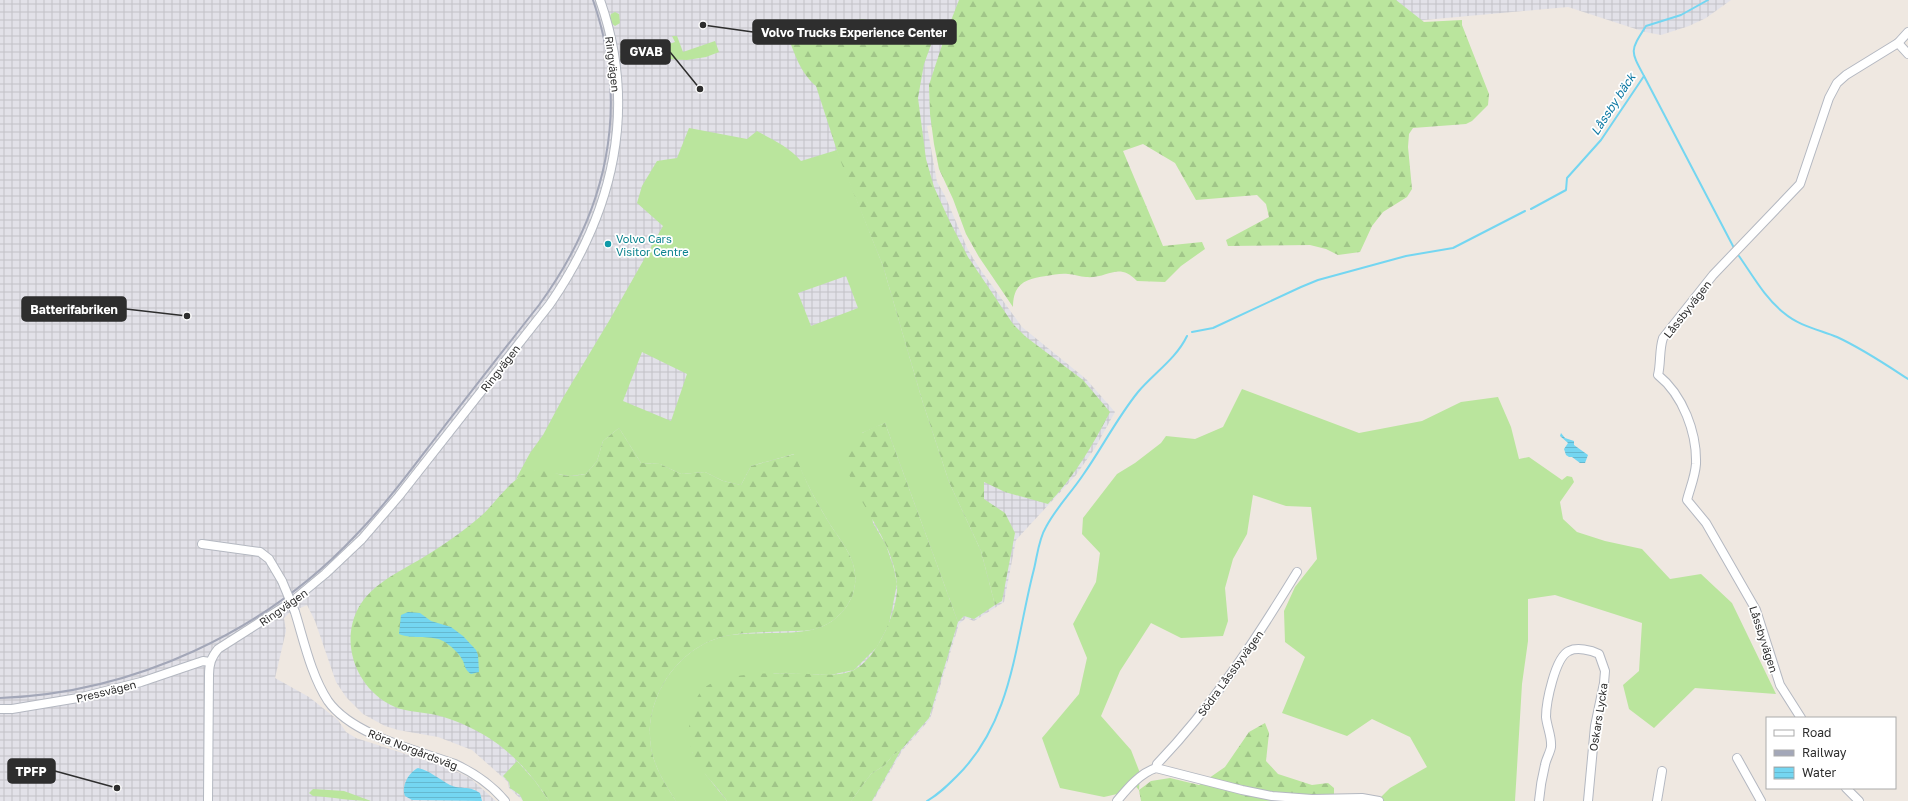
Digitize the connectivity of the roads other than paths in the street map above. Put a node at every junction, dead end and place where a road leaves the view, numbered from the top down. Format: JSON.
{"nodes":[{"id":1,"x":600,"y":0,"type":"edge"},
{"id":2,"x":1908,"y":32,"type":"edge"},
{"id":3,"x":1898,"y":43,"type":"junction"},
{"id":4,"x":1908,"y":54,"type":"edge"},
{"id":5,"x":202,"y":544,"type":"dead end"},
{"id":6,"x":1297,"y":572,"type":"dead end"},
{"id":7,"x":210,"y":662,"type":"junction"},
{"id":8,"x":0,"y":708,"type":"edge"},
{"id":9,"x":1800,"y":717,"type":"edge"},
{"id":10,"x":1737,"y":758,"type":"dead end"},
{"id":11,"x":1156,"y":768,"type":"junction"},
{"id":12,"x":1662,"y":771,"type":"dead end"},
{"id":13,"x":1847,"y":789,"type":"edge"},
{"id":14,"x":208,"y":801,"type":"edge"},
{"id":15,"x":505,"y":801,"type":"edge"},
{"id":16,"x":1117,"y":801,"type":"edge"},
{"id":17,"x":1379,"y":801,"type":"edge"},
{"id":18,"x":1539,"y":801,"type":"edge"},
{"id":19,"x":1588,"y":801,"type":"edge"},
{"id":20,"x":1657,"y":801,"type":"edge"},
{"id":21,"x":1760,"y":801,"type":"edge"},
{"id":22,"x":1859,"y":801,"type":"edge"}],
"edges":[{"from":1,"to":7,"type":"street","name":"Ringvägen"},
{"from":2,"to":3,"type":"street","name":"Låssbyvägen"},
{"from":3,"to":4,"type":"street"},
{"from":3,"to":9,"type":"street","name":"Låssbyvägen"},
{"from":5,"to":15,"type":"street","name":"Röra Norgårdsväg","bridge":true},
{"from":6,"to":11,"type":"street","name":"Södra Låssbyvägen"},
{"from":7,"to":8,"type":"street","name":"Pressvägen"},
{"from":7,"to":14,"type":"street"},
{"from":10,"to":21,"type":"street"},
{"from":11,"to":16,"type":"street","name":"Södra Låssbyvägen"},
{"from":11,"to":17,"type":"street"},
{"from":12,"to":20,"type":"street"},
{"from":13,"to":22,"type":"street"},
{"from":18,"to":19,"type":"street","name":"Oskars Lycka"}]}
